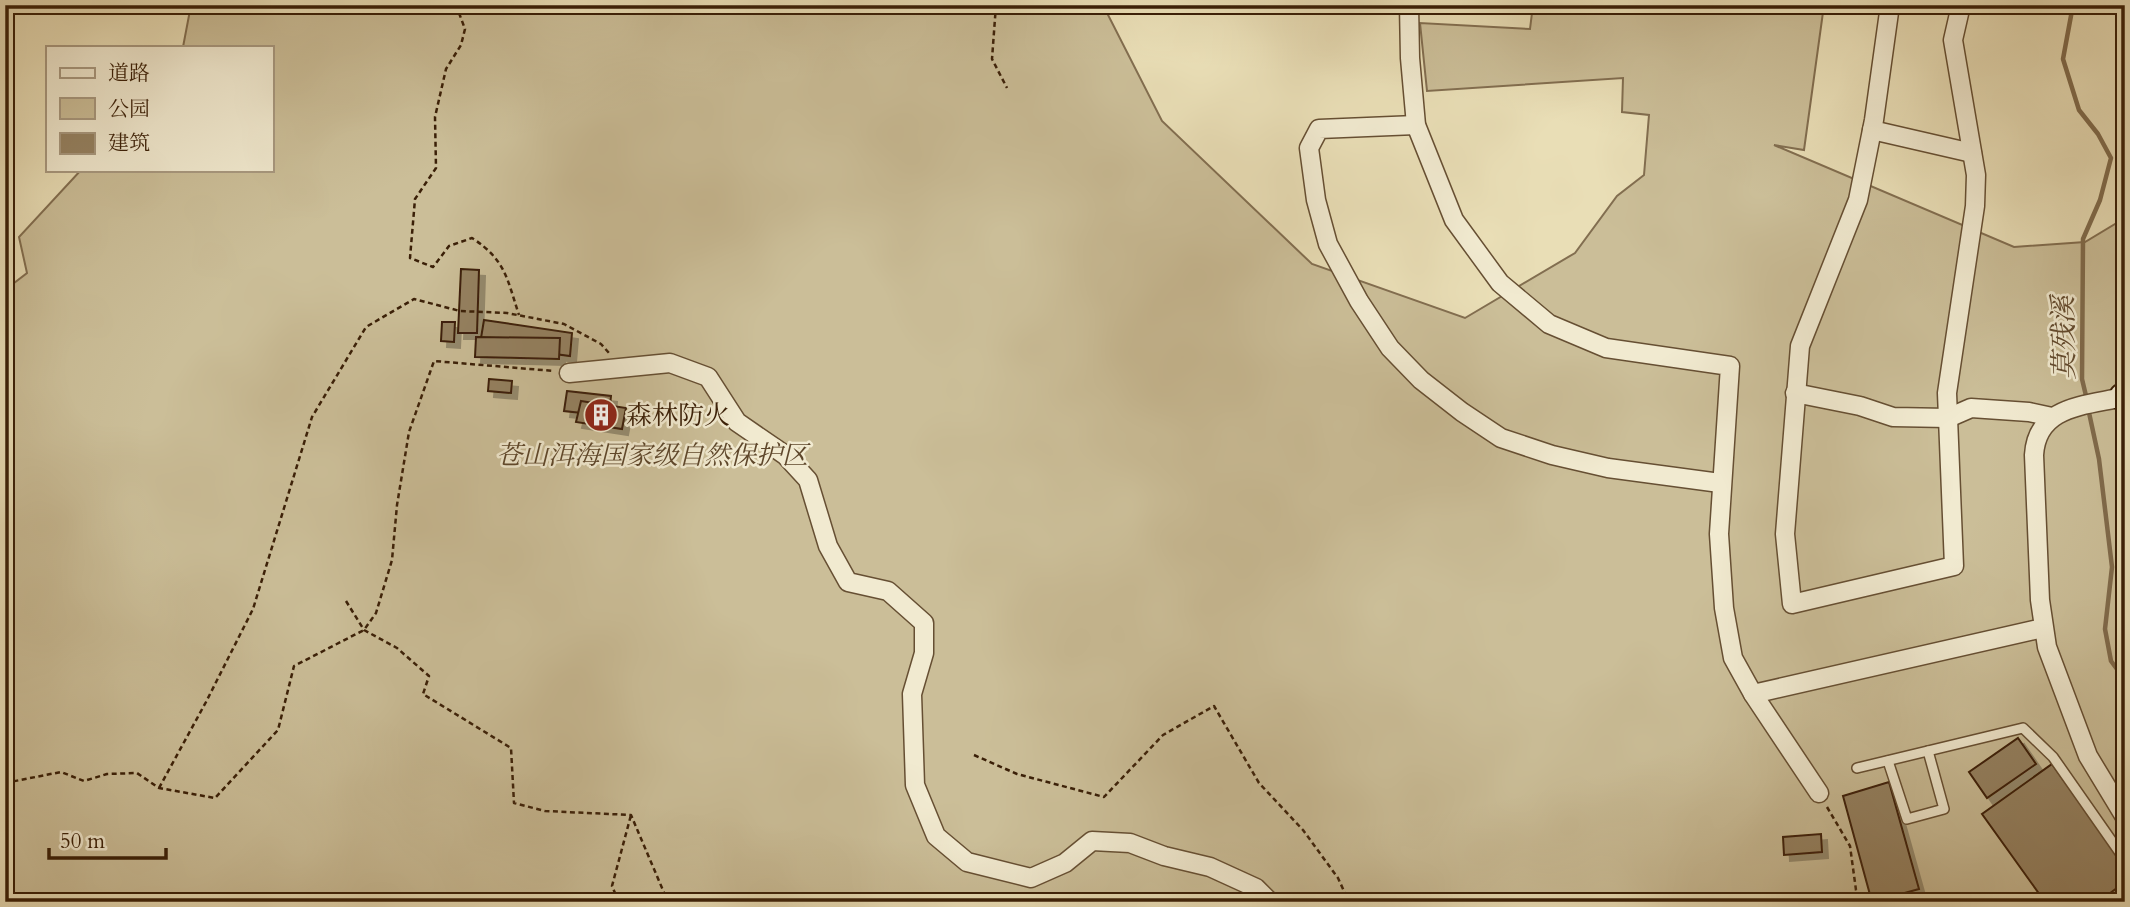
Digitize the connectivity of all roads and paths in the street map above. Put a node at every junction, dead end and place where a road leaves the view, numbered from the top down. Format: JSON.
{"nodes":[{"id":1,"x":456,"y":5,"type":"edge"},
{"id":2,"x":996,"y":5,"type":"edge"},
{"id":3,"x":1409,"y":5,"type":"edge"},
{"id":4,"x":1890,"y":5,"type":"edge"},
{"id":5,"x":1961,"y":5,"type":"edge"},
{"id":6,"x":2125,"y":15,"type":"edge"},
{"id":7,"x":2125,"y":30,"type":"edge"},
{"id":8,"x":1007,"y":88,"type":"dead end"},
{"id":9,"x":1416,"y":125,"type":"junction"},
{"id":10,"x":1872,"y":130,"type":"junction"},
{"id":11,"x":1972,"y":153,"type":"junction"},
{"id":12,"x":519,"y":315,"type":"junction"},
{"id":13,"x":625,"y":367,"type":"junction"},
{"id":14,"x":569,"y":373,"type":"joint"},
{"id":15,"x":1795,"y":393,"type":"junction"},
{"id":16,"x":2121,"y":397,"type":"edge"},
{"id":17,"x":2055,"y":415,"type":"junction"},
{"id":18,"x":1948,"y":418,"type":"junction"},
{"id":19,"x":2125,"y":441,"type":"edge"},
{"id":20,"x":1720,"y":483,"type":"junction"},
{"id":21,"x":346,"y":601,"type":"dead end"},
{"id":22,"x":2043,"y":628,"type":"junction"},
{"id":23,"x":364,"y":630,"type":"junction"},
{"id":24,"x":1753,"y":694,"type":"junction"},
{"id":25,"x":1928,"y":751,"type":"junction"},
{"id":26,"x":974,"y":755,"type":"dead end"},
{"id":27,"x":1888,"y":761,"type":"junction"},
{"id":28,"x":1857,"y":768,"type":"dead end"},
{"id":29,"x":5,"y":783,"type":"edge"},
{"id":30,"x":159,"y":788,"type":"junction"},
{"id":31,"x":1819,"y":793,"type":"joint"},
{"id":32,"x":631,"y":814,"type":"junction"},
{"id":33,"x":2125,"y":817,"type":"edge"},
{"id":34,"x":2125,"y":860,"type":"edge"},
{"id":35,"x":619,"y":902,"type":"edge"},
{"id":36,"x":668,"y":902,"type":"edge"},
{"id":37,"x":1270,"y":902,"type":"edge"},
{"id":38,"x":1349,"y":902,"type":"edge"},
{"id":39,"x":1860,"y":902,"type":"edge"}],
"edges":[{"from":1,"to":12,"type":"path"},
{"from":2,"to":8,"type":"path"},
{"from":3,"to":9,"type":"street"},
{"from":4,"to":10,"type":"street"},
{"from":5,"to":11,"type":"street"},
{"from":6,"to":7,"type":"path"},
{"from":9,"to":20,"type":"street"},
{"from":9,"to":20,"type":"street"},
{"from":10,"to":11,"type":"street"},
{"from":10,"to":15,"type":"street"},
{"from":11,"to":18,"type":"street"},
{"from":12,"to":13,"type":"path"},
{"from":12,"to":30,"type":"path"},
{"from":13,"to":14,"type":"street"},
{"from":13,"to":37,"type":"street"},
{"from":14,"to":23,"type":"path"},
{"from":15,"to":18,"type":"street"},
{"from":15,"to":18,"type":"street"},
{"from":16,"to":17,"type":"street"},
{"from":16,"to":19,"type":"path"},
{"from":17,"to":18,"type":"street"},
{"from":17,"to":22,"type":"street"},
{"from":20,"to":24,"type":"street"},
{"from":21,"to":23,"type":"path"},
{"from":22,"to":24,"type":"street"},
{"from":22,"to":33,"type":"street"},
{"from":23,"to":30,"type":"path"},
{"from":23,"to":32,"type":"path"},
{"from":24,"to":31,"type":"street"},
{"from":25,"to":27,"type":"lane"},
{"from":25,"to":27,"type":"lane"},
{"from":25,"to":34,"type":"lane"},
{"from":26,"to":38,"type":"path"},
{"from":27,"to":28,"type":"lane"},
{"from":29,"to":30,"type":"path"},
{"from":31,"to":39,"type":"path"},
{"from":32,"to":35,"type":"path"},
{"from":32,"to":36,"type":"path"}]}
